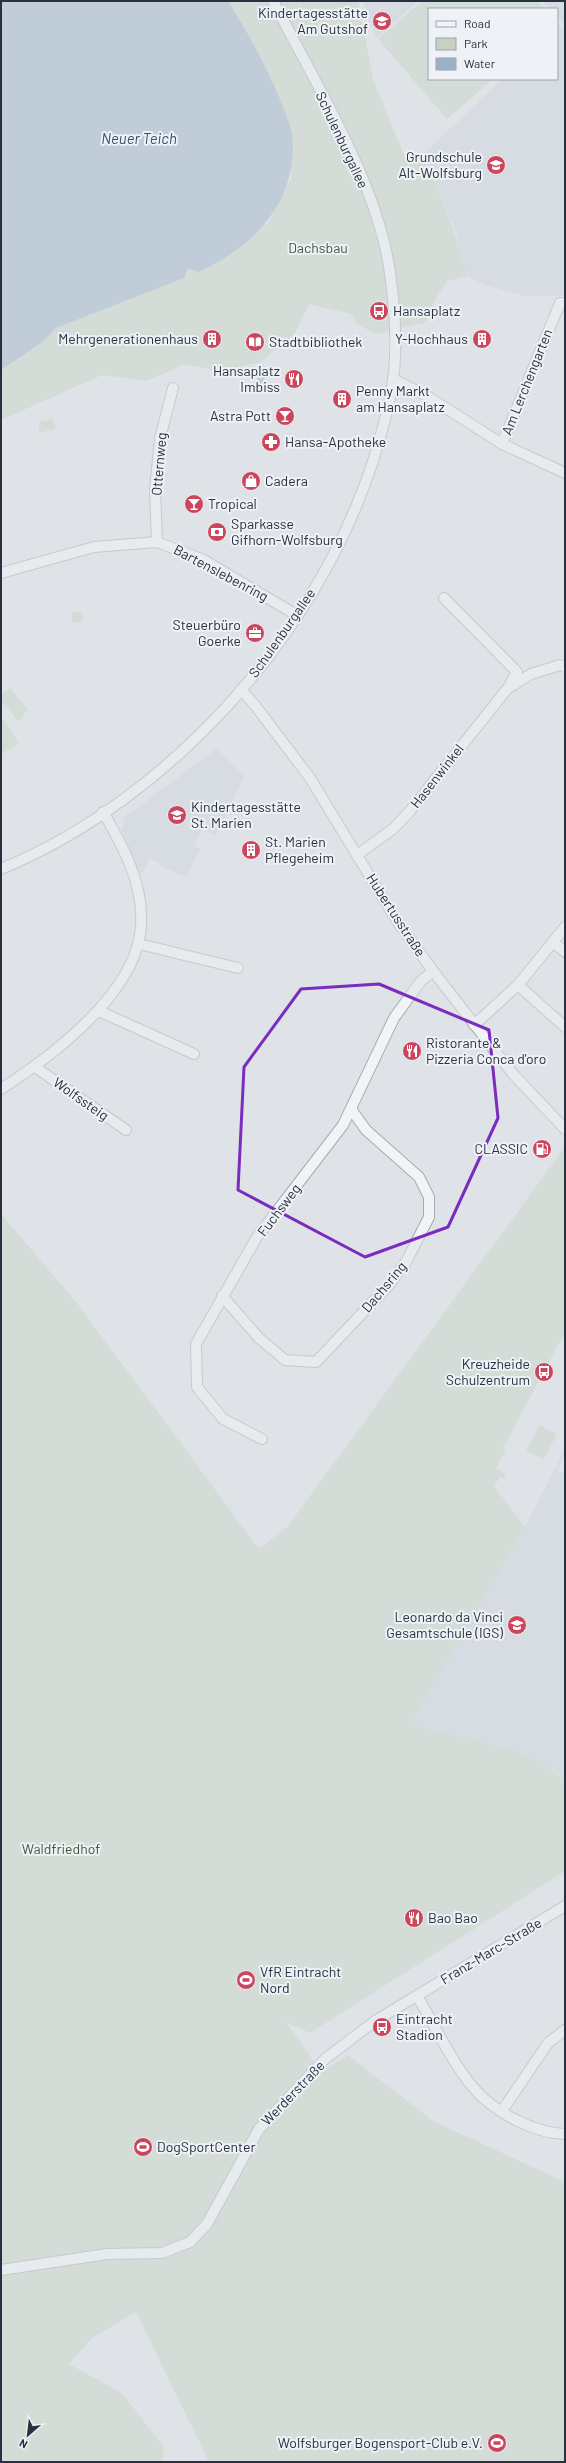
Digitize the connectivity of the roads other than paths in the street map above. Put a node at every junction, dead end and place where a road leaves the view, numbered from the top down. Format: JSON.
{"nodes":[{"id":1,"x":273,"y":1,"type":"edge"},
{"id":2,"x":562,"y":303,"type":"edge"},
{"id":3,"x":393,"y":379,"type":"junction"},
{"id":4,"x":173,"y":388,"type":"dead end"},
{"id":5,"x":502,"y":444,"type":"junction"},
{"id":6,"x":565,"y":473,"type":"edge"},
{"id":7,"x":157,"y":542,"type":"junction"},
{"id":8,"x":1,"y":573,"type":"edge"},
{"id":9,"x":444,"y":598,"type":"dead end"},
{"id":10,"x":298,"y":616,"type":"junction"},
{"id":11,"x":565,"y":667,"type":"edge"},
{"id":12,"x":507,"y":689,"type":"junction"},
{"id":13,"x":241,"y":690,"type":"junction"},
{"id":14,"x":103,"y":812,"type":"junction"},
{"id":15,"x":357,"y":855,"type":"junction"},
{"id":16,"x":1,"y":868,"type":"edge"},
{"id":17,"x":565,"y":928,"type":"edge"},
{"id":18,"x":554,"y":943,"type":"junction"},
{"id":19,"x":139,"y":944,"type":"junction"},
{"id":20,"x":565,"y":952,"type":"edge"},
{"id":21,"x":238,"y":968,"type":"dead end"},
{"id":22,"x":433,"y":971,"type":"junction"},
{"id":23,"x":518,"y":985,"type":"junction"},
{"id":24,"x":99,"y":1011,"type":"junction"},
{"id":25,"x":474,"y":1025,"type":"junction"},
{"id":26,"x":565,"y":1027,"type":"edge"},
{"id":27,"x":194,"y":1054,"type":"dead end"},
{"id":28,"x":35,"y":1067,"type":"junction"},
{"id":29,"x":1,"y":1089,"type":"edge"},
{"id":30,"x":351,"y":1110,"type":"junction"},
{"id":31,"x":565,"y":1129,"type":"edge"},
{"id":32,"x":126,"y":1130,"type":"dead end"},
{"id":33,"x":222,"y":1296,"type":"junction"},
{"id":34,"x":262,"y":1439,"type":"dead end"},
{"id":35,"x":565,"y":1906,"type":"edge"},
{"id":36,"x":417,"y":1996,"type":"junction"},
{"id":37,"x":565,"y":2030,"type":"edge"},
{"id":38,"x":502,"y":2111,"type":"junction"},
{"id":39,"x":565,"y":2134,"type":"edge"},
{"id":40,"x":1,"y":2270,"type":"edge"}],
"edges":[{"from":1,"to":3,"type":"street","name":"Schulenburgallee"},
{"from":2,"to":5,"type":"street","name":"Am Lerchengarten"},
{"from":3,"to":5,"type":"street"},
{"from":3,"to":10,"type":"street","name":"Schulenburgallee"},
{"from":4,"to":7,"type":"street","name":"Otternweg"},
{"from":5,"to":6,"type":"street"},
{"from":7,"to":8,"type":"street","name":"Bartenslebenring"},
{"from":7,"to":10,"type":"street","name":"Bartenslebenring"},
{"from":9,"to":12,"type":"street","name":"Hasenwinkel"},
{"from":10,"to":13,"type":"street","name":"Schulenburgallee"},
{"from":11,"to":12,"type":"street","name":"Hasenwinkel"},
{"from":12,"to":15,"type":"street","name":"Hasenwinkel"},
{"from":13,"to":14,"type":"street","name":"Schulenburgallee"},
{"from":13,"to":15,"type":"street","name":"Hubertusstraße"},
{"from":14,"to":16,"type":"street","name":"Schulenburgallee"},
{"from":14,"to":19,"type":"street"},
{"from":15,"to":22,"type":"street","name":"Hubertusstraße"},
{"from":17,"to":18,"type":"street"},
{"from":18,"to":20,"type":"street"},
{"from":18,"to":23,"type":"street"},
{"from":19,"to":21,"type":"street"},
{"from":19,"to":24,"type":"street"},
{"from":22,"to":25,"type":"street","name":"Hubertusstraße"},
{"from":22,"to":30,"type":"street","name":"Fuchsweg"},
{"from":23,"to":25,"type":"street"},
{"from":23,"to":26,"type":"street"},
{"from":24,"to":27,"type":"street"},
{"from":24,"to":28,"type":"street"},
{"from":25,"to":31,"type":"street","name":"Hubertusstraße"},
{"from":28,"to":29,"type":"street"},
{"from":28,"to":32,"type":"street","name":"Wolfssteig"},
{"from":30,"to":33,"type":"street","name":"Fuchsweg"},
{"from":30,"to":33,"type":"street","name":"Dachsring"},
{"from":33,"to":34,"type":"street","name":"Fuchsweg"},
{"from":35,"to":36,"type":"street","name":"Franz-Marc-Straße"},
{"from":36,"to":38,"type":"street"},
{"from":36,"to":40,"type":"street","name":"Werderstraße"},
{"from":37,"to":38,"type":"street"},
{"from":38,"to":39,"type":"street"}]}
